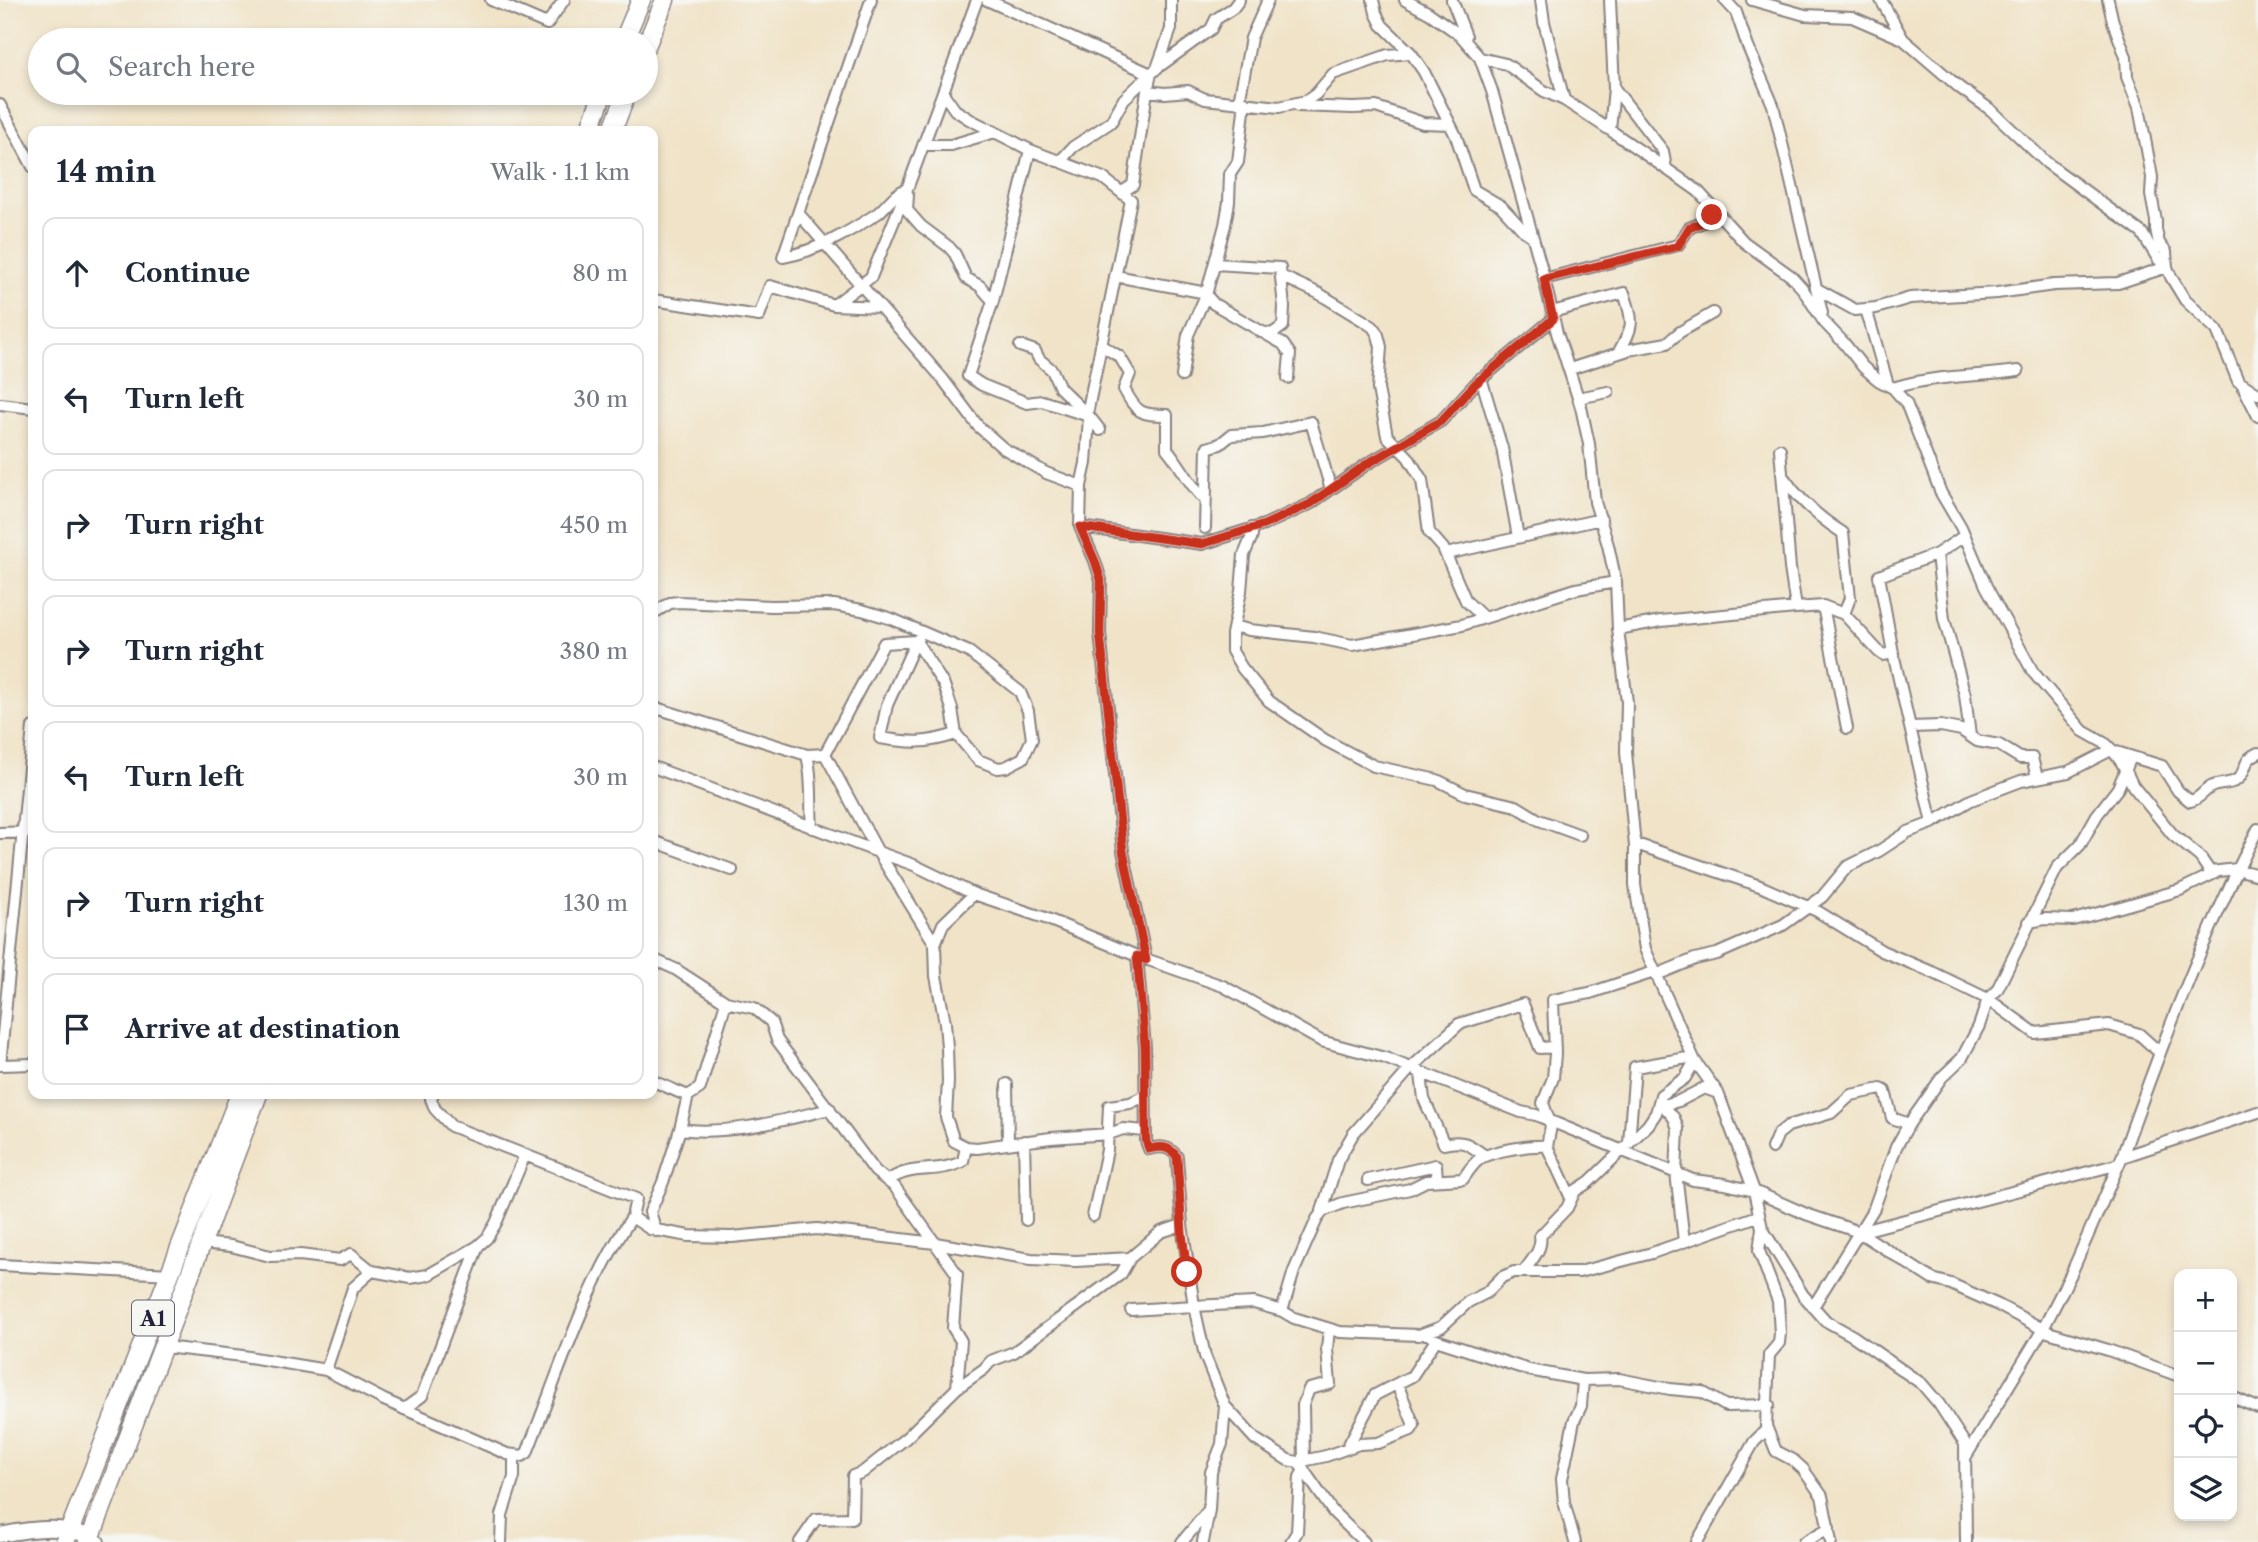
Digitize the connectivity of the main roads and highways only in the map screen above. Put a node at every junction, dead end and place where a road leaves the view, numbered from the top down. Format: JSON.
{"nodes":[{"id":1,"x":641,"y":0,"type":"edge"},
{"id":2,"x":665,"y":0,"type":"edge"},
{"id":3,"x":629,"y":28,"type":"edge"},
{"id":4,"x":653,"y":28,"type":"edge"},
{"id":5,"x":599,"y":105,"type":"edge"},
{"id":6,"x":622,"y":105,"type":"edge"},
{"id":7,"x":591,"y":126,"type":"edge"},
{"id":8,"x":614,"y":126,"type":"edge"},
{"id":9,"x":238,"y":1099,"type":"edge"},
{"id":10,"x":256,"y":1099,"type":"edge"},
{"id":11,"x":0,"y":1535,"type":"edge"},
{"id":12,"x":67,"y":1537,"type":"edge"},
{"id":13,"x":92,"y":1540,"type":"edge"}],
"edges":[{"from":1,"to":3,"type":"highway"},
{"from":2,"to":4,"type":"highway"},
{"from":5,"to":7,"type":"highway"},
{"from":6,"to":8,"type":"highway"},
{"from":9,"to":12,"type":"highway","number":"A1"},
{"from":10,"to":13,"type":"highway","number":"A1"},
{"from":11,"to":12,"type":"main road"},
{"from":12,"to":13,"type":"main road"}]}
